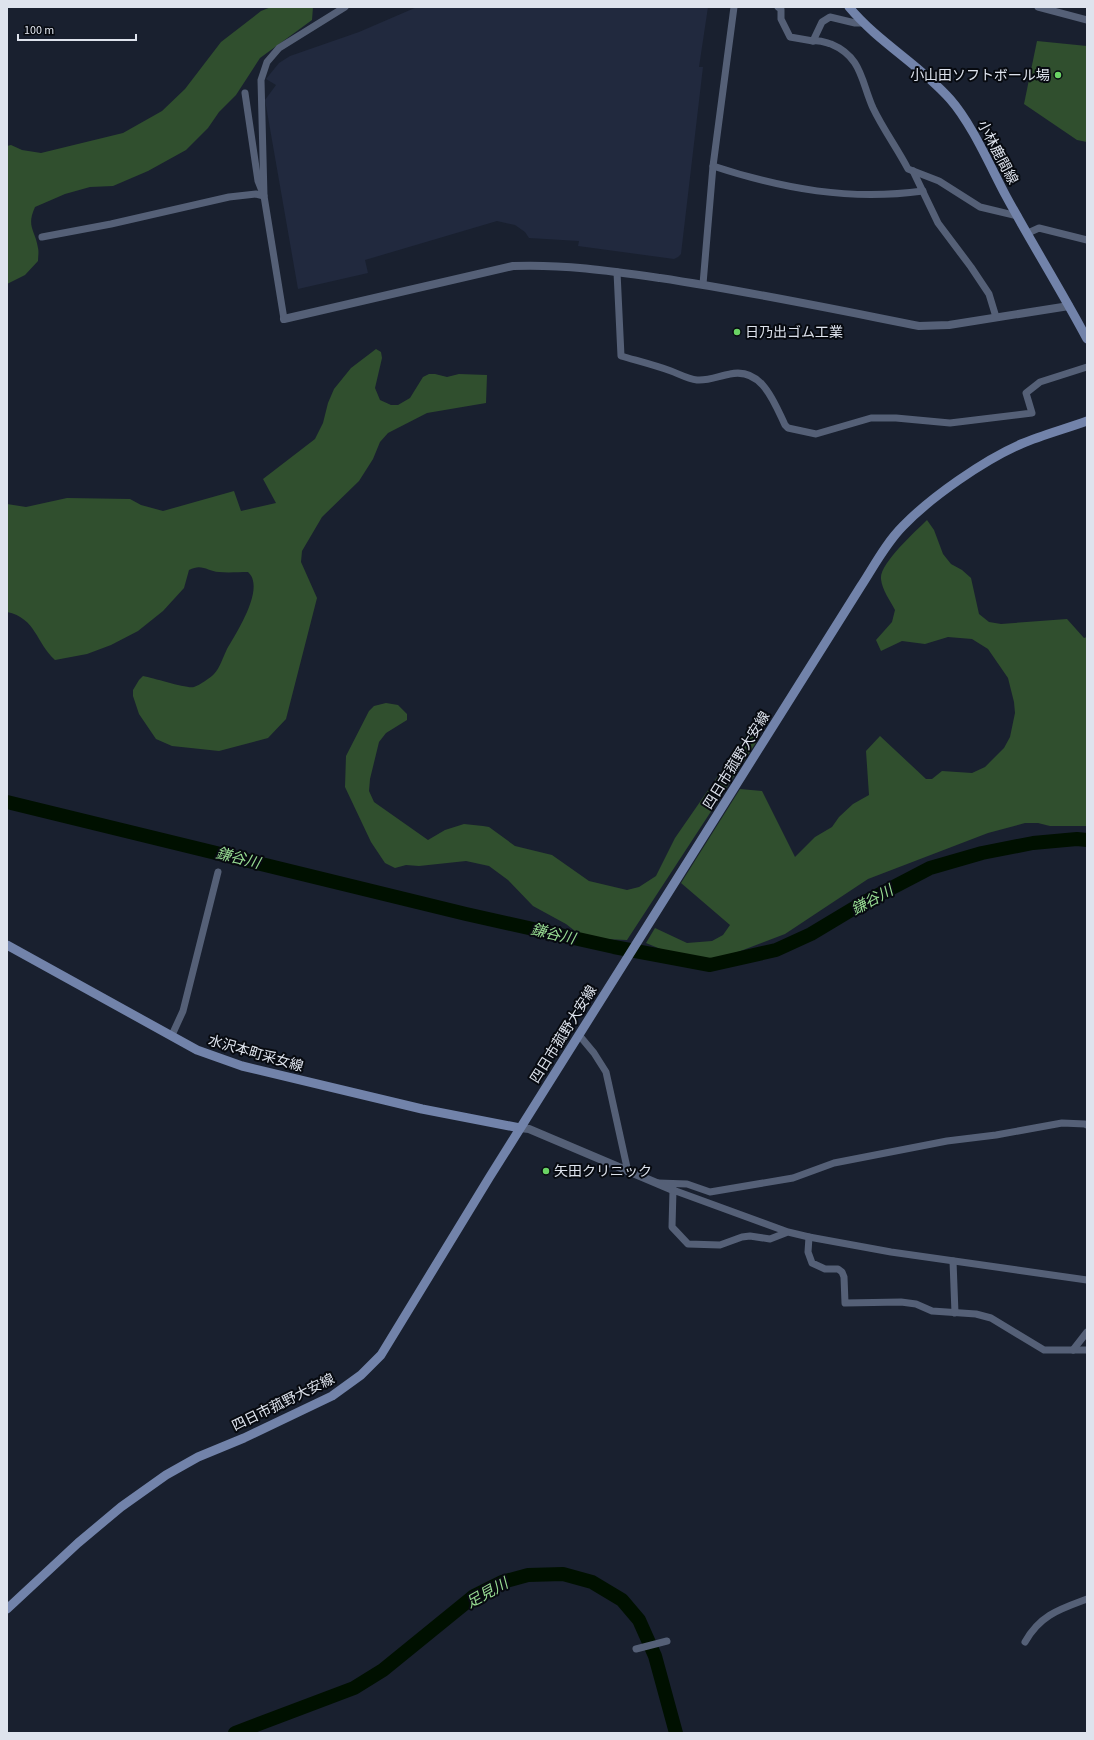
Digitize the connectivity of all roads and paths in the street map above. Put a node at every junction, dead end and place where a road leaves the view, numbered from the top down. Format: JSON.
{"nodes":[{"id":1,"x":345,"y":7,"type":"edge"},
{"id":2,"x":734,"y":7,"type":"edge"},
{"id":3,"x":778,"y":7,"type":"edge"},
{"id":4,"x":849,"y":7,"type":"edge"},
{"id":5,"x":1038,"y":7,"type":"edge"},
{"id":6,"x":1087,"y":20,"type":"edge"},
{"id":7,"x":864,"y":23,"type":"junction"},
{"id":8,"x":813,"y":41,"type":"junction"},
{"id":9,"x":245,"y":93,"type":"dead end"},
{"id":10,"x":713,"y":166,"type":"junction"},
{"id":11,"x":913,"y":171,"type":"junction"},
{"id":12,"x":923,"y":191,"type":"junction"},
{"id":13,"x":264,"y":196,"type":"junction"},
{"id":14,"x":1018,"y":216,"type":"junction"},
{"id":15,"x":1028,"y":233,"type":"junction"},
{"id":16,"x":42,"y":237,"type":"dead end"},
{"id":17,"x":1087,"y":240,"type":"edge"},
{"id":18,"x":617,"y":272,"type":"junction"},
{"id":19,"x":702,"y":284,"type":"junction"},
{"id":20,"x":1069,"y":306,"type":"junction"},
{"id":21,"x":284,"y":318,"type":"joint"},
{"id":22,"x":996,"y":318,"type":"junction"},
{"id":23,"x":1087,"y":338,"type":"edge"},
{"id":24,"x":1087,"y":367,"type":"edge"},
{"id":25,"x":1087,"y":421,"type":"edge"},
{"id":26,"x":218,"y":872,"type":"dead end"},
{"id":27,"x":7,"y":945,"type":"edge"},
{"id":28,"x":172,"y":1035,"type":"junction"},
{"id":29,"x":578,"y":1035,"type":"junction"},
{"id":30,"x":1087,"y":1125,"type":"edge"},
{"id":31,"x":520,"y":1128,"type":"junction"},
{"id":32,"x":628,"y":1172,"type":"junction"},
{"id":33,"x":656,"y":1183,"type":"junction"},
{"id":34,"x":673,"y":1190,"type":"junction"},
{"id":35,"x":788,"y":1232,"type":"junction"},
{"id":36,"x":809,"y":1237,"type":"junction"},
{"id":37,"x":953,"y":1261,"type":"junction"},
{"id":38,"x":1087,"y":1280,"type":"edge"},
{"id":39,"x":955,"y":1313,"type":"junction"},
{"id":40,"x":1087,"y":1332,"type":"edge"},
{"id":41,"x":1073,"y":1350,"type":"junction"},
{"id":42,"x":1087,"y":1350,"type":"edge"},
{"id":43,"x":1087,"y":1599,"type":"edge"},
{"id":44,"x":7,"y":1609,"type":"edge"},
{"id":45,"x":665,"y":1641,"type":"dead end"},
{"id":46,"x":1025,"y":1642,"type":"dead end"},
{"id":47,"x":638,"y":1648,"type":"dead end"}],
"edges":[{"from":1,"to":13,"type":"street"},
{"from":2,"to":10,"type":"street"},
{"from":3,"to":8,"type":"street"},
{"from":4,"to":7,"type":"main road","name":"小林鹿間線"},
{"from":5,"to":6,"type":"street"},
{"from":7,"to":8,"type":"street"},
{"from":7,"to":14,"type":"main road","name":"小林鹿間線"},
{"from":8,"to":11,"type":"street"},
{"from":9,"to":13,"type":"street"},
{"from":10,"to":12,"type":"street"},
{"from":10,"to":19,"type":"street"},
{"from":11,"to":12,"type":"street"},
{"from":11,"to":14,"type":"street"},
{"from":12,"to":22,"type":"street"},
{"from":13,"to":16,"type":"street"},
{"from":13,"to":21,"type":"street"},
{"from":14,"to":15,"type":"main road","name":"小林鹿間線"},
{"from":15,"to":17,"type":"street"},
{"from":15,"to":20,"type":"main road","name":"小林鹿間線"},
{"from":18,"to":19,"type":"street"},
{"from":18,"to":21,"type":"street"},
{"from":18,"to":24,"type":"street"},
{"from":19,"to":22,"type":"street"},
{"from":20,"to":22,"type":"street"},
{"from":20,"to":23,"type":"main road","name":"小林鹿間線"},
{"from":25,"to":29,"type":"main road","name":"四日市菰野大安線"},
{"from":26,"to":28,"type":"street"},
{"from":27,"to":28,"type":"main road","name":"水沢本町采女線"},
{"from":28,"to":31,"type":"main road","name":"水沢本町采女線"},
{"from":29,"to":31,"type":"main road","name":"四日市菰野大安線"},
{"from":29,"to":32,"type":"street"},
{"from":30,"to":33,"type":"street"},
{"from":31,"to":32,"type":"street"},
{"from":31,"to":44,"type":"main road","name":"四日市菰野大安線"},
{"from":32,"to":33,"type":"street"},
{"from":33,"to":34,"type":"street"},
{"from":34,"to":35,"type":"street"},
{"from":34,"to":35,"type":"street"},
{"from":35,"to":36,"type":"street"},
{"from":36,"to":37,"type":"street"},
{"from":36,"to":39,"type":"street"},
{"from":37,"to":38,"type":"street"},
{"from":37,"to":39,"type":"street"},
{"from":39,"to":41,"type":"street"},
{"from":40,"to":41,"type":"street"},
{"from":41,"to":42,"type":"street"},
{"from":43,"to":46,"type":"street"},
{"from":45,"to":47,"type":"street"}]}
